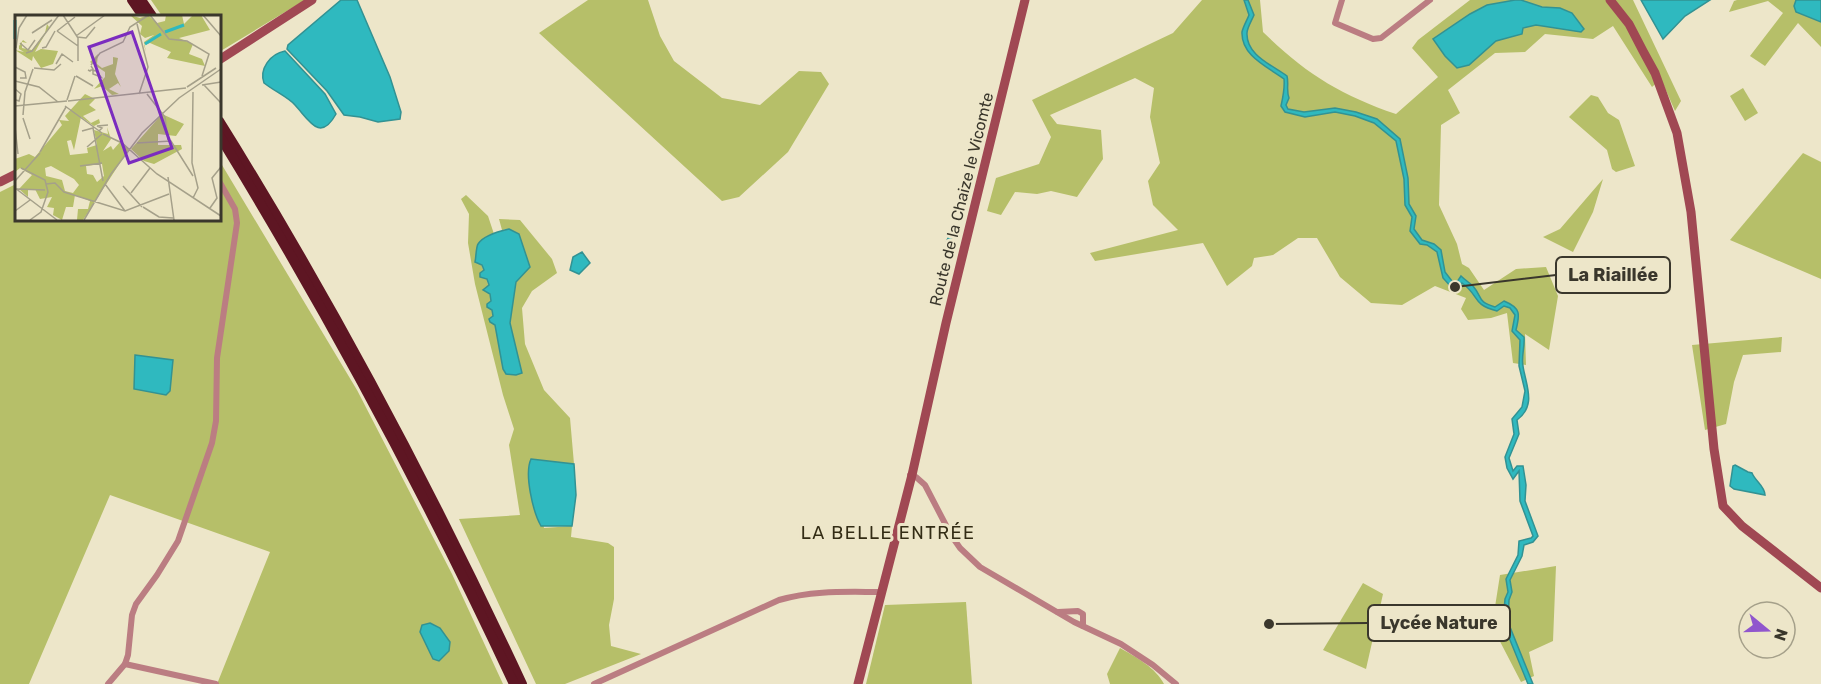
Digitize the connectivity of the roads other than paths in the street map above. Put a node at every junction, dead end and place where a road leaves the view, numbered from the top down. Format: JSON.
{"nodes":[{"id":1,"x":132,"y":0,"type":"edge"},
{"id":2,"x":141,"y":0,"type":"edge"},
{"id":3,"x":312,"y":0,"type":"edge"},
{"id":4,"x":1025,"y":0,"type":"edge"},
{"id":5,"x":1342,"y":0,"type":"edge"},
{"id":6,"x":1430,"y":0,"type":"edge"},
{"id":7,"x":1610,"y":0,"type":"edge"},
{"id":8,"x":142,"y":15,"type":"edge"},
{"id":9,"x":151,"y":15,"type":"edge"},
{"id":10,"x":220,"y":59,"type":"edge"},
{"id":11,"x":220,"y":123,"type":"edge"},
{"id":12,"x":220,"y":137,"type":"edge"},
{"id":13,"x":15,"y":174,"type":"edge"},
{"id":14,"x":0,"y":182,"type":"edge"},
{"id":15,"x":220,"y":183,"type":"edge"},
{"id":16,"x":910,"y":475,"type":"junction"},
{"id":17,"x":1821,"y":588,"type":"edge"},
{"id":18,"x":881,"y":592,"type":"junction"},
{"id":19,"x":1057,"y":613,"type":"junction"},
{"id":20,"x":1083,"y":627,"type":"junction"},
{"id":21,"x":125,"y":664,"type":"junction"},
{"id":22,"x":108,"y":684,"type":"edge"},
{"id":23,"x":216,"y":684,"type":"edge"},
{"id":24,"x":514,"y":684,"type":"edge"},
{"id":25,"x":522,"y":684,"type":"edge"},
{"id":26,"x":594,"y":684,"type":"edge"},
{"id":27,"x":858,"y":684,"type":"edge"},
{"id":28,"x":1176,"y":684,"type":"edge"}],
"edges":[{"from":1,"to":8,"type":"highway"},
{"from":2,"to":9,"type":"highway"},
{"from":3,"to":10,"type":"street"},
{"from":4,"to":16,"type":"street","name":"Route de la Chaize le Vicomte"},
{"from":5,"to":6,"type":"street"},
{"from":7,"to":17,"type":"street"},
{"from":11,"to":25,"type":"highway"},
{"from":12,"to":24,"type":"highway"},
{"from":13,"to":14,"type":"street"},
{"from":15,"to":21,"type":"street"},
{"from":16,"to":18,"type":"street","name":"Route de la Chaize le Vicomte"},
{"from":16,"to":19,"type":"street"},
{"from":18,"to":26,"type":"street"},
{"from":18,"to":27,"type":"street","name":"Route de la Chaize le Vicomte"},
{"from":19,"to":20,"type":"street"},
{"from":19,"to":20,"type":"street"},
{"from":20,"to":28,"type":"street"},
{"from":21,"to":22,"type":"street"},
{"from":21,"to":23,"type":"street"}]}
